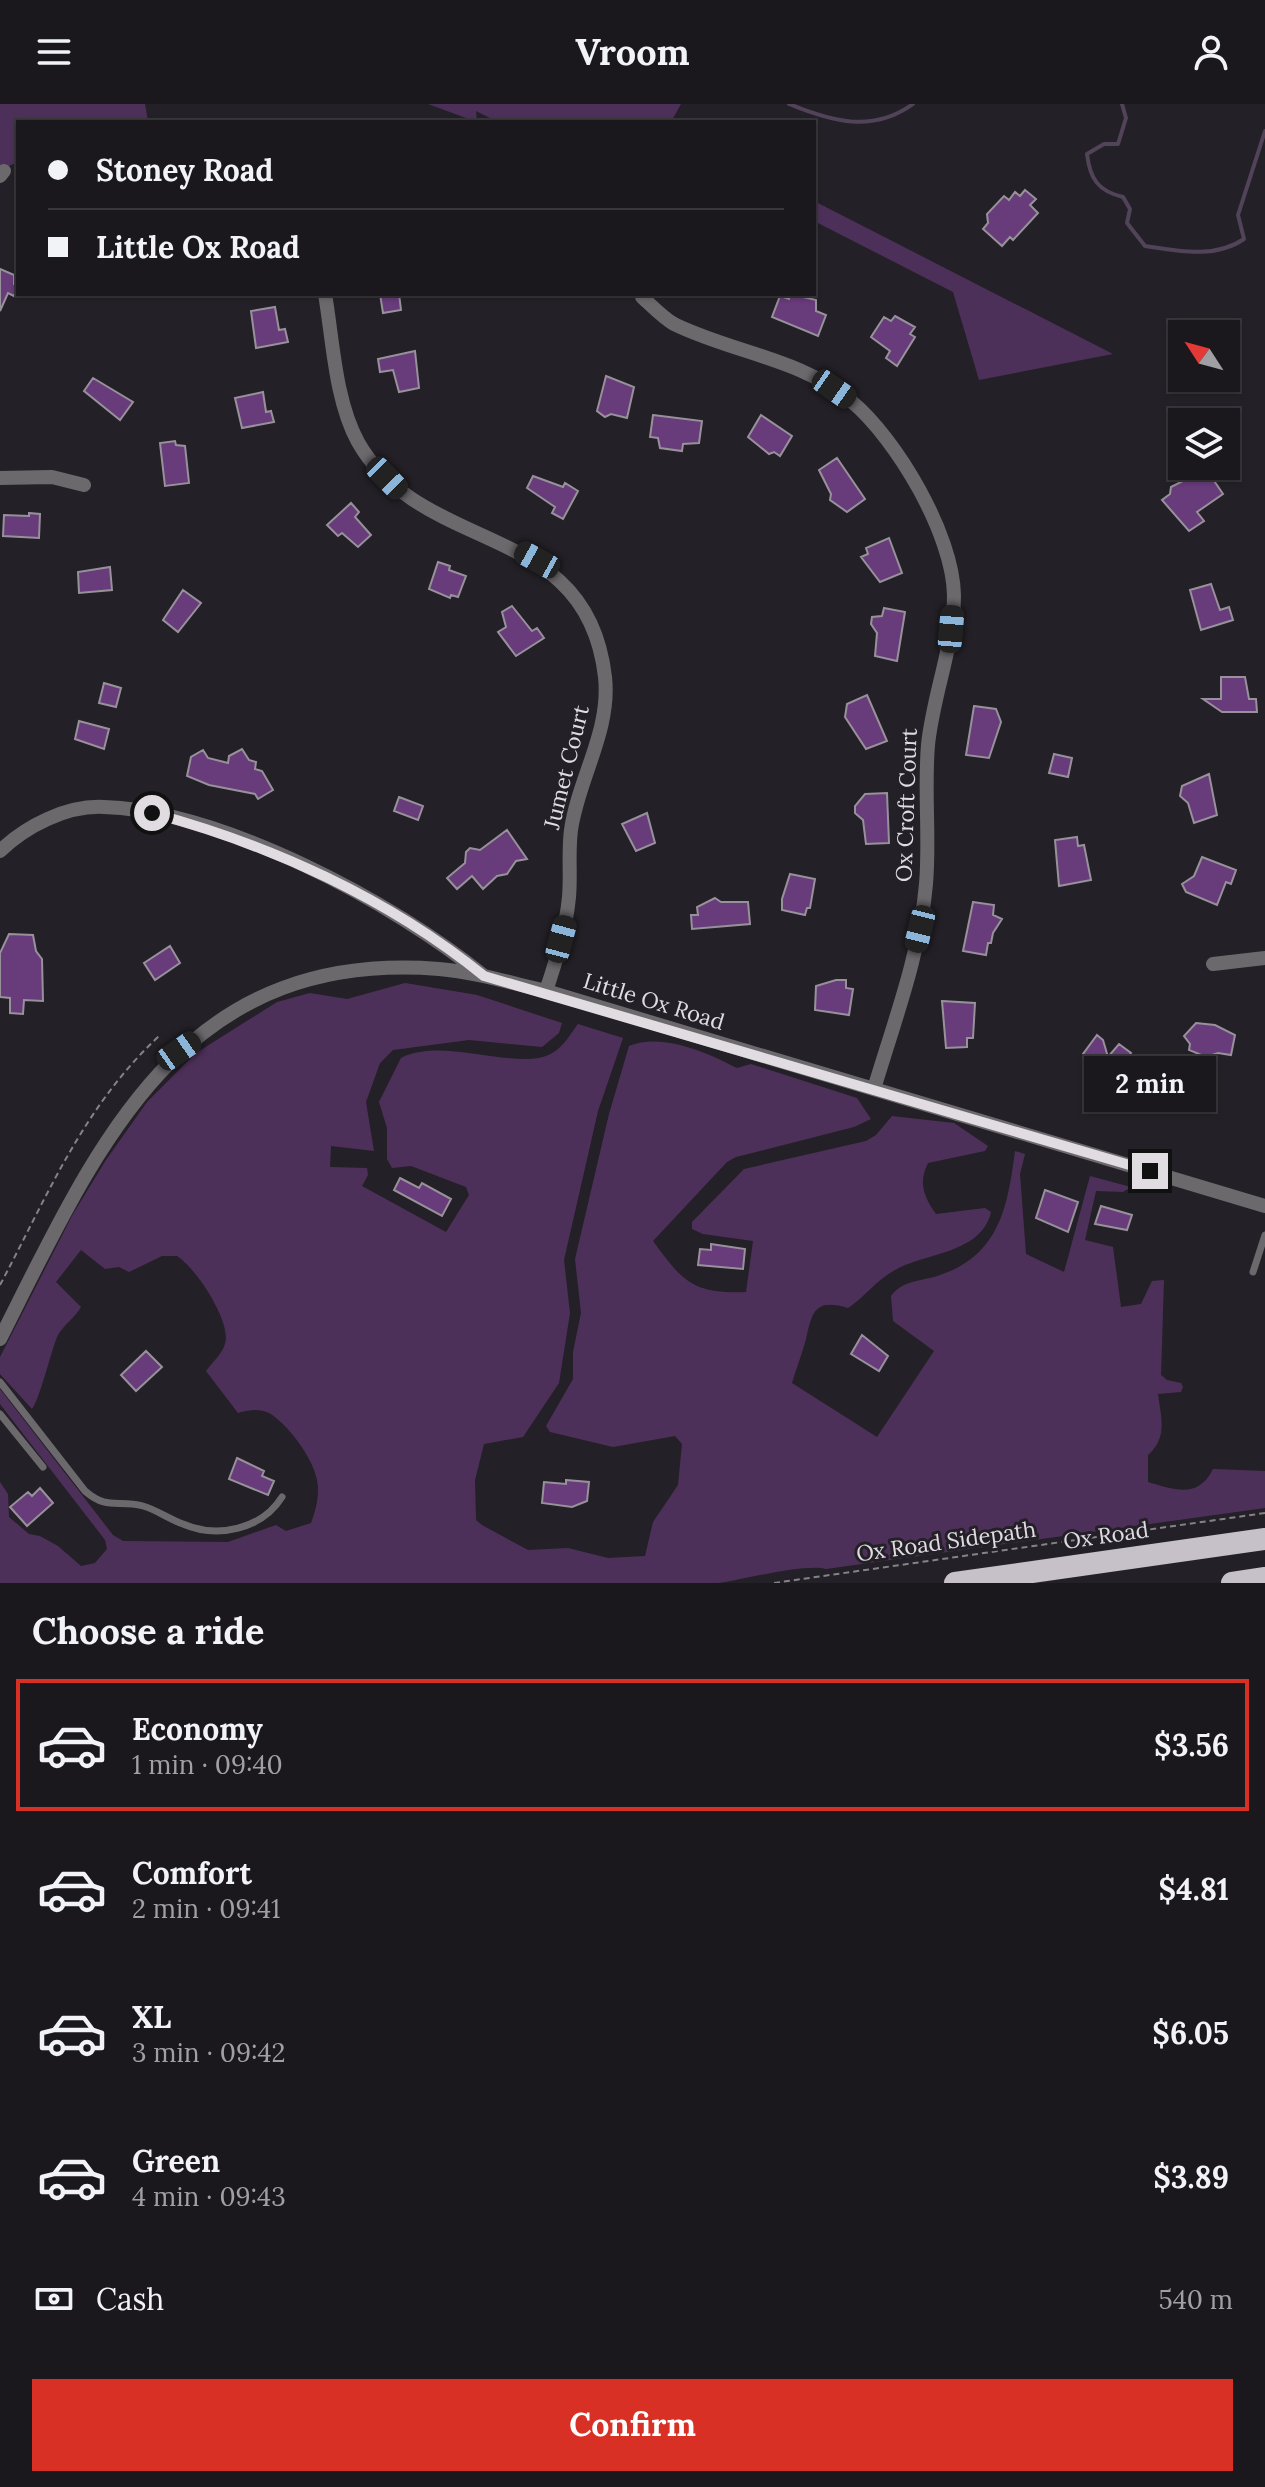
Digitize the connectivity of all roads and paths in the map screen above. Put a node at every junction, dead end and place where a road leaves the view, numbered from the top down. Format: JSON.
{"nodes":[{"id":1,"x":325,"y":296,"type":"edge"},
{"id":2,"x":642,"y":297,"type":"dead end"},
{"id":3,"x":0,"y":478,"type":"edge"},
{"id":4,"x":84,"y":485,"type":"dead end"},
{"id":5,"x":0,"y":851,"type":"edge"},
{"id":6,"x":1265,"y":958,"type":"edge"},
{"id":7,"x":1213,"y":964,"type":"dead end"},
{"id":8,"x":484,"y":976,"type":"junction"},
{"id":9,"x":546,"y":991,"type":"junction"},
{"id":10,"x":159,"y":1036,"type":"dead end"},
{"id":11,"x":874,"y":1089,"type":"junction"},
{"id":12,"x":1265,"y":1206,"type":"edge"},
{"id":13,"x":1265,"y":1235,"type":"edge"},
{"id":14,"x":1253,"y":1272,"type":"dead end"},
{"id":15,"x":0,"y":1285,"type":"edge"},
{"id":16,"x":0,"y":1339,"type":"edge"},
{"id":17,"x":0,"y":1382,"type":"edge"},
{"id":18,"x":0,"y":1414,"type":"edge"},
{"id":19,"x":43,"y":1467,"type":"dead end"},
{"id":20,"x":282,"y":1497,"type":"dead end"},
{"id":21,"x":1265,"y":1513,"type":"edge"},
{"id":22,"x":1265,"y":1539,"type":"edge"},
{"id":23,"x":1265,"y":1578,"type":"edge"},
{"id":24,"x":774,"y":1583,"type":"edge"},
{"id":25,"x":955,"y":1583,"type":"edge"},
{"id":26,"x":1232,"y":1583,"type":"edge"}],
"edges":[{"from":1,"to":9,"type":"street","name":"Jumet Court"},
{"from":2,"to":11,"type":"street","name":"Ox Croft Court"},
{"from":3,"to":4,"type":"street"},
{"from":5,"to":8,"type":"street"},
{"from":6,"to":7,"type":"street"},
{"from":8,"to":9,"type":"street","name":"Little Ox Road"},
{"from":8,"to":16,"type":"street","name":"Little Ox Road"},
{"from":9,"to":11,"type":"street","name":"Little Ox Road"},
{"from":10,"to":15,"type":"path"},
{"from":11,"to":12,"type":"street","name":"Little Ox Road"},
{"from":13,"to":14,"type":"lane"},
{"from":17,"to":20,"type":"lane"},
{"from":18,"to":19,"type":"lane"},
{"from":21,"to":24,"type":"path","name":"Ox Road Sidepath"},
{"from":22,"to":25,"type":"highway","name":"Ox Road"},
{"from":23,"to":26,"type":"highway"}]}
